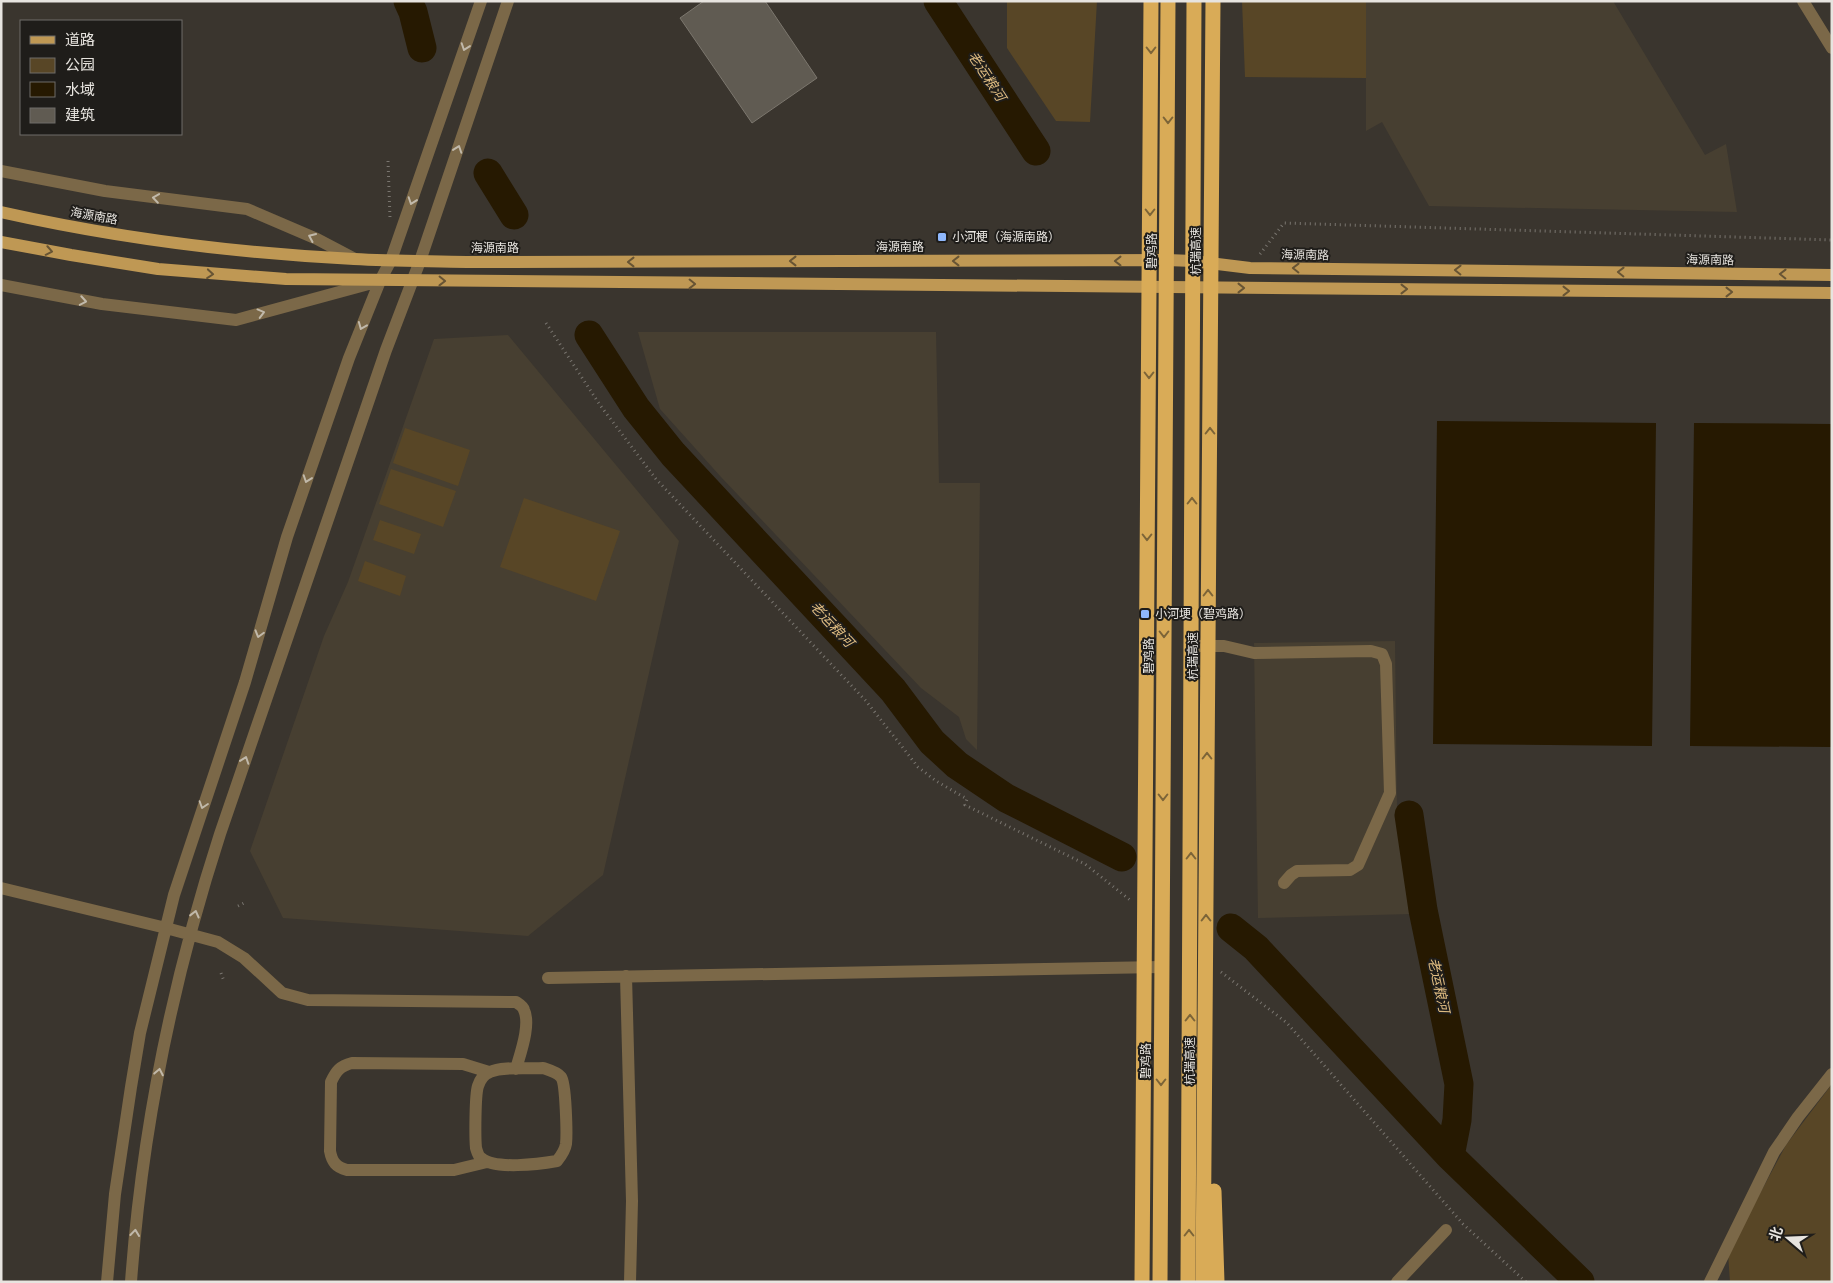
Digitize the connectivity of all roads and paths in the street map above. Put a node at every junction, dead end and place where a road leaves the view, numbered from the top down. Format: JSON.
{"nodes":[{"id":1,"x":481,"y":1,"type":"edge"},
{"id":2,"x":508,"y":1,"type":"edge"},
{"id":3,"x":1151,"y":1,"type":"edge"},
{"id":4,"x":1168,"y":1,"type":"edge"},
{"id":5,"x":1194,"y":1,"type":"edge"},
{"id":6,"x":1213,"y":1,"type":"edge"},
{"id":7,"x":1803,"y":1,"type":"edge"},
{"id":8,"x":1832,"y":48,"type":"edge"},
{"id":9,"x":388,"y":161,"type":"dead end"},
{"id":10,"x":1,"y":171,"type":"edge"},
{"id":11,"x":1,"y":212,"type":"edge"},
{"id":12,"x":390,"y":221,"type":"dead end"},
{"id":13,"x":1832,"y":240,"type":"edge"},
{"id":14,"x":1,"y":242,"type":"edge"},
{"id":15,"x":355,"y":260,"type":"junction"},
{"id":16,"x":391,"y":260,"type":"junction"},
{"id":17,"x":1167,"y":260,"type":"junction"},
{"id":18,"x":420,"y":261,"type":"junction"},
{"id":19,"x":1193,"y":261,"type":"junction"},
{"id":20,"x":1250,"y":268,"type":"junction"},
{"id":21,"x":1832,"y":275,"type":"edge"},
{"id":22,"x":380,"y":280,"type":"junction"},
{"id":23,"x":412,"y":281,"type":"junction"},
{"id":24,"x":1,"y":285,"type":"edge"},
{"id":25,"x":1167,"y":288,"type":"junction"},
{"id":26,"x":1193,"y":288,"type":"junction"},
{"id":27,"x":1832,"y":293,"type":"edge"},
{"id":28,"x":546,"y":323,"type":"dead end"},
{"id":29,"x":1192,"y":646,"type":"junction"},
{"id":30,"x":1284,"y":883,"type":"dead end"},
{"id":31,"x":1,"y":888,"type":"edge"},
{"id":32,"x":1131,"y":901,"type":"dead end"},
{"id":33,"x":244,"y":903,"type":"dead end"},
{"id":34,"x":238,"y":906,"type":"dead end"},
{"id":35,"x":166,"y":928,"type":"junction"},
{"id":36,"x":190,"y":934,"type":"junction"},
{"id":37,"x":1206,"y":950,"type":"junction"},
{"id":38,"x":1213,"y":966,"type":"dead end"},
{"id":39,"x":1161,"y":967,"type":"junction"},
{"id":40,"x":221,"y":973,"type":"dead end"},
{"id":41,"x":626,"y":976,"type":"junction"},
{"id":42,"x":548,"y":978,"type":"dead end"},
{"id":43,"x":224,"y":981,"type":"dead end"},
{"id":44,"x":516,"y":1069,"type":"junction"},
{"id":45,"x":489,"y":1072,"type":"junction"},
{"id":46,"x":1832,"y":1074,"type":"edge"},
{"id":47,"x":487,"y":1162,"type":"junction"},
{"id":48,"x":1446,"y":1230,"type":"dead end"},
{"id":49,"x":106,"y":1282,"type":"edge"},
{"id":50,"x":131,"y":1282,"type":"edge"},
{"id":51,"x":630,"y":1282,"type":"edge"},
{"id":52,"x":1142,"y":1282,"type":"edge"},
{"id":53,"x":1160,"y":1282,"type":"edge"},
{"id":54,"x":1188,"y":1282,"type":"edge"},
{"id":55,"x":1203,"y":1282,"type":"edge"},
{"id":56,"x":1217,"y":1282,"type":"edge"},
{"id":57,"x":1397,"y":1282,"type":"edge"},
{"id":58,"x":1526,"y":1282,"type":"edge"},
{"id":59,"x":1710,"y":1282,"type":"edge"}],
"edges":[{"from":1,"to":16,"type":"street","one_way":true},
{"from":18,"to":2,"type":"street","one_way":true},
{"from":3,"to":52,"type":"highway","one_way":true,"bridge":true},
{"from":4,"to":17,"type":"highway","name":"碧鸡路","one_way":true},
{"from":5,"to":19,"type":"highway"},
{"from":37,"to":6,"type":"highway","name":"杭瑞高速","one_way":true,"bridge":true},
{"from":7,"to":8,"type":"street"},
{"from":9,"to":12,"type":"path"},
{"from":15,"to":10,"type":"street","one_way":true},
{"from":11,"to":15,"type":"main road","name":"海源南路"},
{"from":13,"to":20,"type":"path"},
{"from":14,"to":22,"type":"main road","one_way":true},
{"from":15,"to":16,"type":"main road","name":"海源南路"},
{"from":16,"to":18,"type":"main road","name":"海源南路"},
{"from":16,"to":22,"type":"street"},
{"from":17,"to":18,"type":"main road","name":"海源南路","one_way":true},
{"from":17,"to":19,"type":"main road","name":"海源南路"},
{"from":17,"to":25,"type":"highway","name":"碧鸡路"},
{"from":18,"to":23,"type":"street"},
{"from":19,"to":20,"type":"main road","name":"海源南路"},
{"from":19,"to":26,"type":"highway"},
{"from":21,"to":20,"type":"main road","name":"海源南路","one_way":true},
{"from":22,"to":23,"type":"main road"},
{"from":24,"to":22,"type":"street","one_way":true},
{"from":22,"to":35,"type":"street","one_way":true},
{"from":23,"to":25,"type":"main road","one_way":true},
{"from":36,"to":23,"type":"street","one_way":true},
{"from":25,"to":26,"type":"main road"},
{"from":25,"to":39,"type":"highway","name":"碧鸡路","one_way":true},
{"from":26,"to":27,"type":"main road","one_way":true},
{"from":29,"to":26,"type":"highway","one_way":true},
{"from":28,"to":32,"type":"path"},
{"from":29,"to":30,"type":"street"},
{"from":54,"to":29,"type":"highway","one_way":true},
{"from":31,"to":35,"type":"street"},
{"from":33,"to":34,"type":"path"},
{"from":35,"to":36,"type":"street"},
{"from":35,"to":49,"type":"street"},
{"from":36,"to":44,"type":"street"},
{"from":50,"to":36,"type":"street","one_way":true},
{"from":37,"to":55,"type":"highway","name":"杭瑞高速","bridge":true},
{"from":37,"to":56,"type":"highway","bridge":true},
{"from":38,"to":58,"type":"path"},
{"from":39,"to":41,"type":"street"},
{"from":39,"to":53,"type":"highway","name":"碧鸡路","one_way":true},
{"from":40,"to":43,"type":"path"},
{"from":41,"to":42,"type":"street"},
{"from":41,"to":51,"type":"street"},
{"from":44,"to":45,"type":"street"},
{"from":44,"to":47,"type":"street"},
{"from":45,"to":47,"type":"street"},
{"from":45,"to":47,"type":"street"},
{"from":46,"to":59,"type":"street"},
{"from":48,"to":57,"type":"street"}]}
